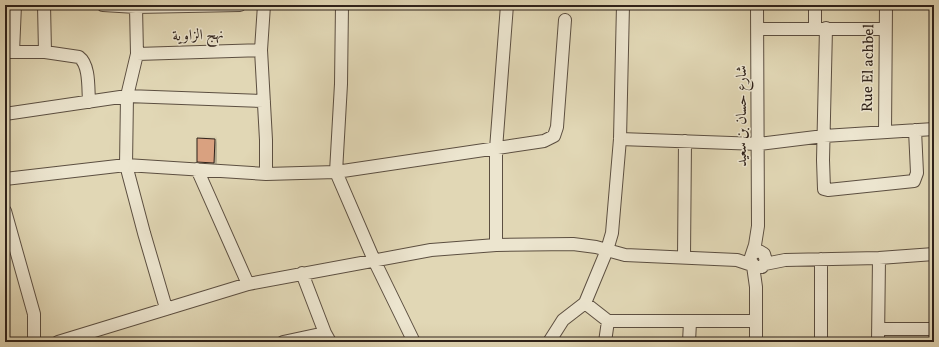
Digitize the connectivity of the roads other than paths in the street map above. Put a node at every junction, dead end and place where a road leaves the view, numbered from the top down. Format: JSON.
{"nodes":[{"id":1,"x":15,"y":5,"type":"edge"},
{"id":2,"x":44,"y":5,"type":"edge"},
{"id":3,"x":103,"y":5,"type":"edge"},
{"id":4,"x":151,"y":5,"type":"edge"},
{"id":5,"x":240,"y":5,"type":"edge"},
{"id":6,"x":264,"y":5,"type":"edge"},
{"id":7,"x":342,"y":5,"type":"edge"},
{"id":8,"x":507,"y":5,"type":"edge"},
{"id":9,"x":623,"y":5,"type":"edge"},
{"id":10,"x":757,"y":5,"type":"edge"},
{"id":11,"x":815,"y":5,"type":"edge"},
{"id":12,"x":886,"y":5,"type":"edge"},
{"id":13,"x":136,"y":7,"type":"junction"},
{"id":14,"x":565,"y":20,"type":"dead end"},
{"id":15,"x":757,"y":29,"type":"junction"},
{"id":16,"x":821,"y":29,"type":"junction"},
{"id":17,"x":885,"y":29,"type":"junction"},
{"id":18,"x":261,"y":50,"type":"junction"},
{"id":19,"x":9,"y":52,"type":"edge"},
{"id":20,"x":45,"y":52,"type":"junction"},
{"id":21,"x":137,"y":54,"type":"junction"},
{"id":22,"x":127,"y":96,"type":"junction"},
{"id":23,"x":89,"y":102,"type":"junction"},
{"id":24,"x":264,"y":102,"type":"junction"},
{"id":25,"x":5,"y":114,"type":"edge"},
{"id":26,"x":934,"y":129,"type":"edge"},
{"id":27,"x":915,"y":130,"type":"junction"},
{"id":28,"x":885,"y":132,"type":"junction"},
{"id":29,"x":824,"y":136,"type":"junction"},
{"id":30,"x":620,"y":139,"type":"junction"},
{"id":31,"x":685,"y":141,"type":"junction"},
{"id":32,"x":758,"y":144,"type":"junction"},
{"id":33,"x":496,"y":150,"type":"junction"},
{"id":34,"x":126,"y":165,"type":"junction"},
{"id":35,"x":197,"y":169,"type":"junction"},
{"id":36,"x":336,"y":172,"type":"junction"},
{"id":37,"x":266,"y":174,"type":"junction"},
{"id":38,"x":5,"y":179,"type":"edge"},
{"id":39,"x":5,"y":211,"type":"edge"},
{"id":40,"x":496,"y":245,"type":"junction"},
{"id":41,"x":607,"y":250,"type":"junction"},
{"id":42,"x":934,"y":254,"type":"edge"},
{"id":43,"x":684,"y":258,"type":"junction"},
{"id":44,"x":879,"y":258,"type":"junction"},
{"id":45,"x":758,"y":259,"type":"junction"},
{"id":46,"x":821,"y":259,"type":"junction"},
{"id":47,"x":374,"y":260,"type":"junction"},
{"id":48,"x":302,"y":273,"type":"junction"},
{"id":49,"x":248,"y":284,"type":"junction"},
{"id":50,"x":585,"y":303,"type":"junction"},
{"id":51,"x":166,"y":308,"type":"junction"},
{"id":52,"x":690,"y":322,"type":"junction"},
{"id":53,"x":756,"y":322,"type":"junction"},
{"id":54,"x":878,"y":329,"type":"junction"},
{"id":55,"x":934,"y":329,"type":"edge"},
{"id":56,"x":606,"y":332,"type":"edge"},
{"id":57,"x":95,"y":336,"type":"edge"},
{"id":58,"x":328,"y":338,"type":"edge"},
{"id":59,"x":34,"y":342,"type":"edge"},
{"id":60,"x":58,"y":342,"type":"edge"},
{"id":61,"x":283,"y":342,"type":"edge"},
{"id":62,"x":414,"y":342,"type":"edge"},
{"id":63,"x":549,"y":342,"type":"edge"},
{"id":64,"x":689,"y":342,"type":"edge"},
{"id":65,"x":756,"y":342,"type":"edge"},
{"id":66,"x":821,"y":342,"type":"edge"},
{"id":67,"x":878,"y":342,"type":"edge"}],
"edges":[{"from":1,"to":19,"type":"street"},
{"from":2,"to":20,"type":"street"},
{"from":3,"to":13,"type":"street"},
{"from":4,"to":5,"type":"street"},
{"from":4,"to":13,"type":"street"},
{"from":6,"to":18,"type":"street"},
{"from":7,"to":36,"type":"street"},
{"from":8,"to":33,"type":"street"},
{"from":9,"to":30,"type":"street"},
{"from":10,"to":15,"type":"street","name":"شارع حسان بن سعيد"},
{"from":11,"to":16,"type":"street"},
{"from":12,"to":17,"type":"street","name":"Rue El achbel"},
{"from":13,"to":21,"type":"street"},
{"from":14,"to":33,"type":"street"},
{"from":15,"to":16,"type":"street"},
{"from":15,"to":32,"type":"street","name":"شارع حسان بن سعيد"},
{"from":16,"to":17,"type":"street"},
{"from":16,"to":29,"type":"street"},
{"from":17,"to":28,"type":"street","name":"Rue El achbel"},
{"from":18,"to":21,"type":"street","name":"نهج الزاوية"},
{"from":18,"to":24,"type":"street"},
{"from":19,"to":20,"type":"street"},
{"from":20,"to":23,"type":"street"},
{"from":21,"to":22,"type":"street"},
{"from":22,"to":23,"type":"street"},
{"from":22,"to":24,"type":"street"},
{"from":22,"to":34,"type":"street"},
{"from":23,"to":25,"type":"street"},
{"from":24,"to":37,"type":"street"},
{"from":26,"to":27,"type":"street"},
{"from":27,"to":28,"type":"street"},
{"from":27,"to":29,"type":"street"},
{"from":28,"to":29,"type":"street"},
{"from":29,"to":32,"type":"street"},
{"from":30,"to":31,"type":"street"},
{"from":30,"to":41,"type":"street"},
{"from":31,"to":32,"type":"street"},
{"from":31,"to":43,"type":"street"},
{"from":32,"to":45,"type":"street","name":"شارع حسان بن سعيد"},
{"from":33,"to":36,"type":"street"},
{"from":33,"to":40,"type":"street"},
{"from":34,"to":35,"type":"street"},
{"from":34,"to":38,"type":"street"},
{"from":34,"to":51,"type":"street"},
{"from":35,"to":37,"type":"street"},
{"from":35,"to":49,"type":"street"},
{"from":36,"to":37,"type":"street"},
{"from":36,"to":47,"type":"street"},
{"from":39,"to":59,"type":"street"},
{"from":40,"to":41,"type":"street"},
{"from":40,"to":47,"type":"street"},
{"from":41,"to":43,"type":"street"},
{"from":41,"to":50,"type":"street"},
{"from":42,"to":44,"type":"street"},
{"from":43,"to":45,"type":"street"},
{"from":44,"to":46,"type":"street"},
{"from":44,"to":54,"type":"street"},
{"from":45,"to":46,"type":"street"},
{"from":45,"to":53,"type":"street","name":"شارع حسان بن سعيد"},
{"from":46,"to":66,"type":"street"},
{"from":47,"to":48,"type":"street"},
{"from":47,"to":62,"type":"street"},
{"from":48,"to":49,"type":"street"},
{"from":48,"to":58,"type":"street"},
{"from":49,"to":51,"type":"street"},
{"from":50,"to":56,"type":"street"},
{"from":50,"to":63,"type":"street"},
{"from":51,"to":57,"type":"street"},
{"from":52,"to":53,"type":"street"},
{"from":52,"to":56,"type":"street"},
{"from":52,"to":64,"type":"street"},
{"from":53,"to":65,"type":"street","name":"شارع حسان بن سعيد"},
{"from":54,"to":55,"type":"street"},
{"from":54,"to":67,"type":"street"},
{"from":57,"to":60,"type":"street"},
{"from":58,"to":61,"type":"street"}]}
